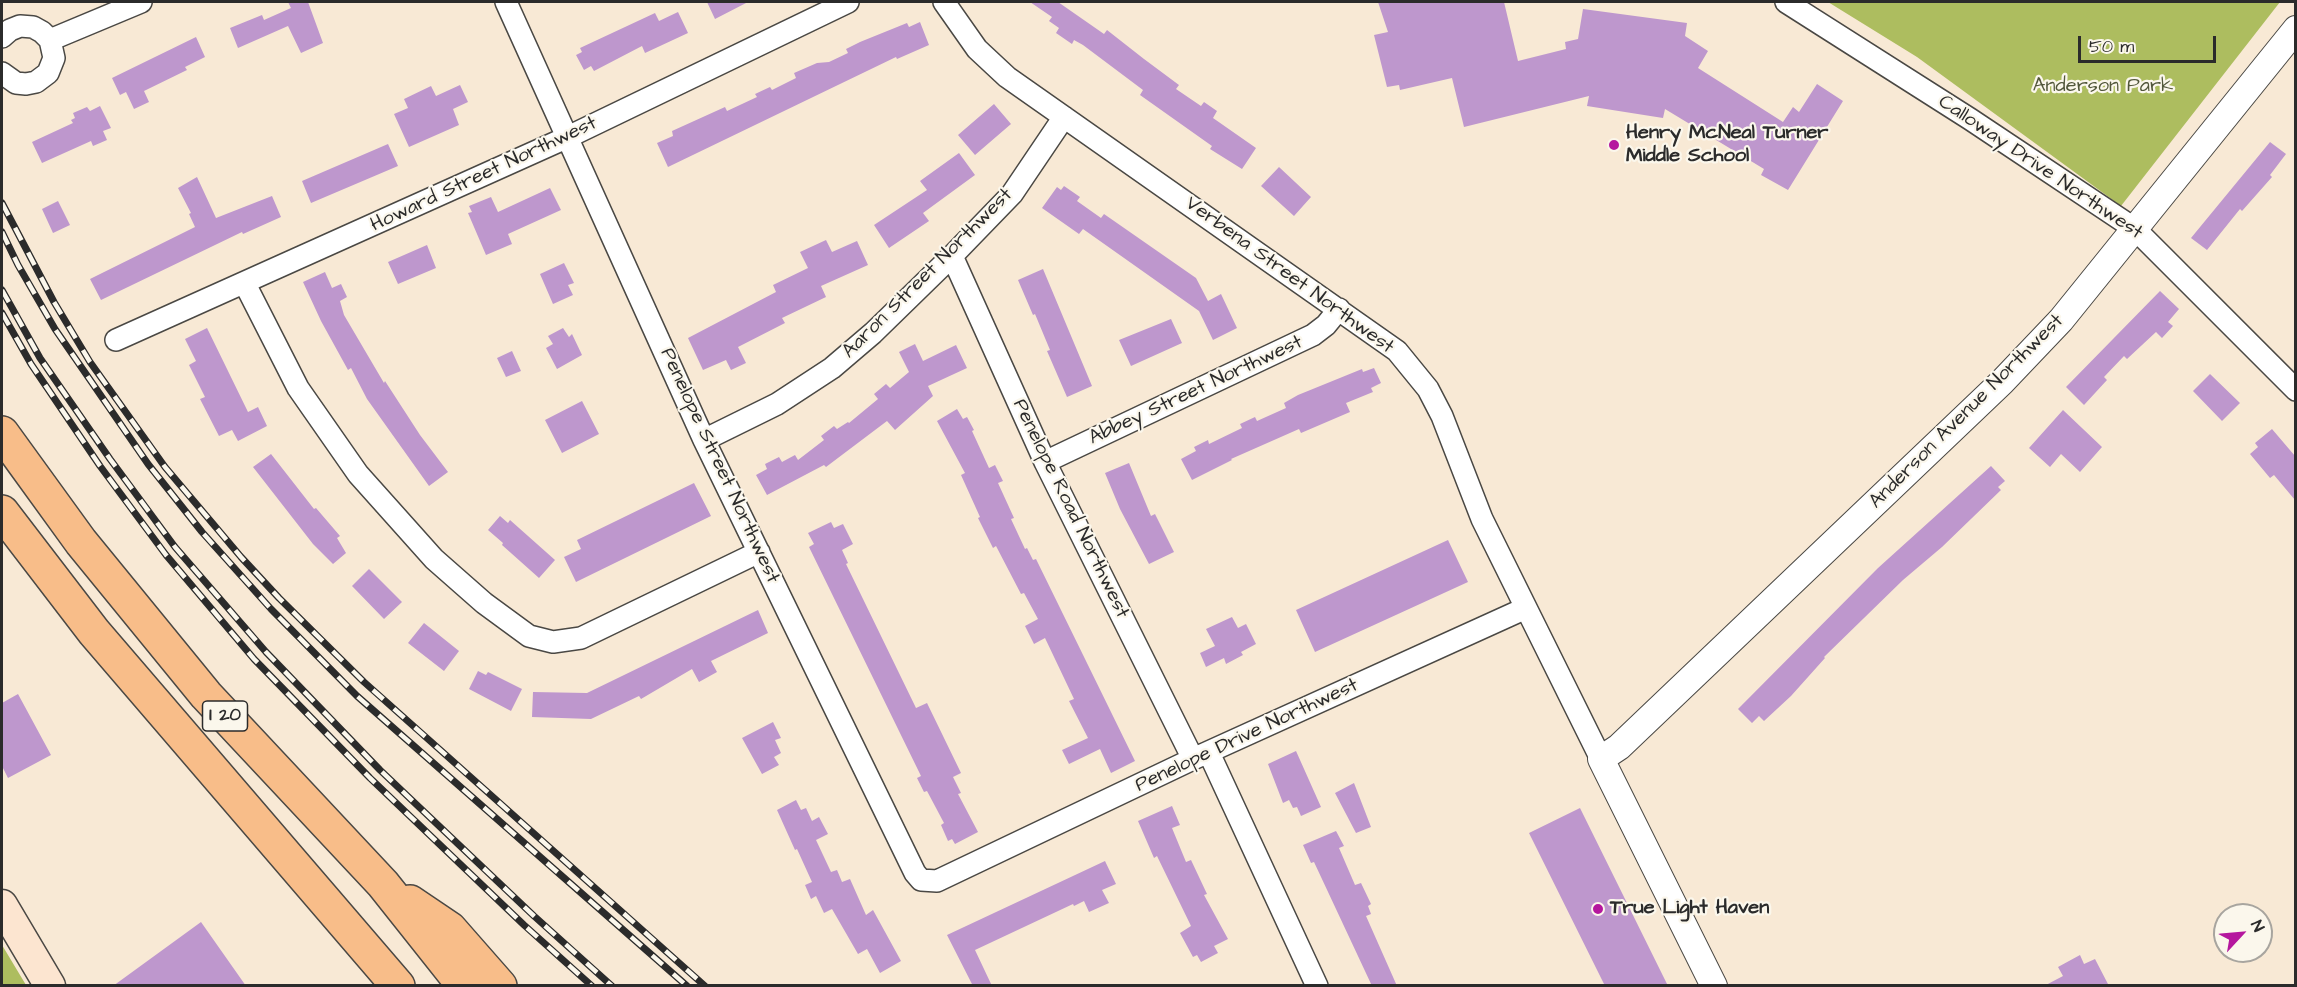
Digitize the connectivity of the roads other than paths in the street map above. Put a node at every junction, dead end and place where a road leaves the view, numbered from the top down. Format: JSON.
{"nodes":[{"id":1,"x":141,"y":2,"type":"edge"},
{"id":2,"x":506,"y":2,"type":"edge"},
{"id":3,"x":848,"y":2,"type":"edge"},
{"id":4,"x":944,"y":2,"type":"edge"},
{"id":5,"x":1786,"y":2,"type":"edge"},
{"id":6,"x":2295,"y":29,"type":"edge"},
{"id":7,"x":2,"y":37,"type":"edge"},
{"id":8,"x":50,"y":40,"type":"junction"},
{"id":9,"x":2,"y":73,"type":"edge"},
{"id":10,"x":1064,"y":117,"type":"junction"},
{"id":11,"x":568,"y":137,"type":"junction"},
{"id":12,"x":2135,"y":229,"type":"junction"},
{"id":13,"x":952,"y":256,"type":"junction"},
{"id":14,"x":245,"y":284,"type":"junction"},
{"id":15,"x":1339,"y":309,"type":"junction"},
{"id":16,"x":116,"y":340,"type":"dead end"},
{"id":17,"x":2295,"y":390,"type":"edge"},
{"id":18,"x":2,"y":433,"type":"edge"},
{"id":19,"x":704,"y":440,"type":"junction"},
{"id":20,"x":1045,"y":462,"type":"junction"},
{"id":21,"x":2,"y":512,"type":"edge"},
{"id":22,"x":759,"y":552,"type":"junction"},
{"id":23,"x":1526,"y":608,"type":"junction"},
{"id":24,"x":1201,"y":756,"type":"junction"},
{"id":25,"x":1601,"y":759,"type":"junction"},
{"id":26,"x":969,"y":866,"type":"joint"},
{"id":27,"x":383,"y":884,"type":"junction"},
{"id":28,"x":2,"y":905,"type":"edge"},
{"id":29,"x":50,"y":986,"type":"edge"},
{"id":30,"x":398,"y":986,"type":"edge"},
{"id":31,"x":464,"y":986,"type":"edge"},
{"id":32,"x":500,"y":986,"type":"edge"},
{"id":33,"x":1317,"y":986,"type":"edge"},
{"id":34,"x":1714,"y":986,"type":"edge"}],
"edges":[{"from":1,"to":8,"type":"street"},
{"from":2,"to":11,"type":"street","name":"Penelope Street Northwest"},
{"from":3,"to":11,"type":"street","name":"Howard Street Northwest"},
{"from":4,"to":10,"type":"street","name":"Verbena Street Northwest"},
{"from":5,"to":12,"type":"street","name":"Calloway Drive Northwest"},
{"from":6,"to":12,"type":"street","name":"Anderson Avenue Northwest"},
{"from":7,"to":8,"type":"street"},
{"from":8,"to":9,"type":"street"},
{"from":10,"to":13,"type":"street","name":"Aaron Street Northwest"},
{"from":10,"to":15,"type":"street","name":"Verbena Street Northwest"},
{"from":11,"to":14,"type":"street","name":"Howard Street Northwest"},
{"from":11,"to":19,"type":"street","name":"Penelope Street Northwest"},
{"from":12,"to":17,"type":"street","name":"Calloway Drive Northwest"},
{"from":12,"to":25,"type":"street","name":"Anderson Avenue Northwest"},
{"from":13,"to":19,"type":"street","name":"Aaron Street Northwest"},
{"from":13,"to":20,"type":"street","name":"Penelope Road Northwest"},
{"from":14,"to":16,"type":"street","name":"Howard Street Northwest"},
{"from":14,"to":22,"type":"street"},
{"from":15,"to":20,"type":"street","name":"Abbey Street Northwest"},
{"from":15,"to":23,"type":"street","name":"Verbena Street Northwest"},
{"from":18,"to":27,"type":"highway","number":"I 20"},
{"from":19,"to":22,"type":"street","name":"Penelope Street Northwest"},
{"from":20,"to":24,"type":"street","name":"Penelope Road Northwest"},
{"from":21,"to":30,"type":"highway","number":"I 20"},
{"from":22,"to":26,"type":"street","name":"Penelope Street Northwest"},
{"from":23,"to":24,"type":"street","name":"Penelope Drive Northwest"},
{"from":23,"to":25,"type":"street","name":"Verbena Street Northwest"},
{"from":24,"to":26,"type":"street","name":"Penelope Drive Northwest"},
{"from":24,"to":33,"type":"street","name":"Penelope Road Northwest"},
{"from":25,"to":34,"type":"street"},
{"from":27,"to":31,"type":"highway","number":"I 20"},
{"from":27,"to":32,"type":"highway"},
{"from":28,"to":29,"type":"main road"}]}
